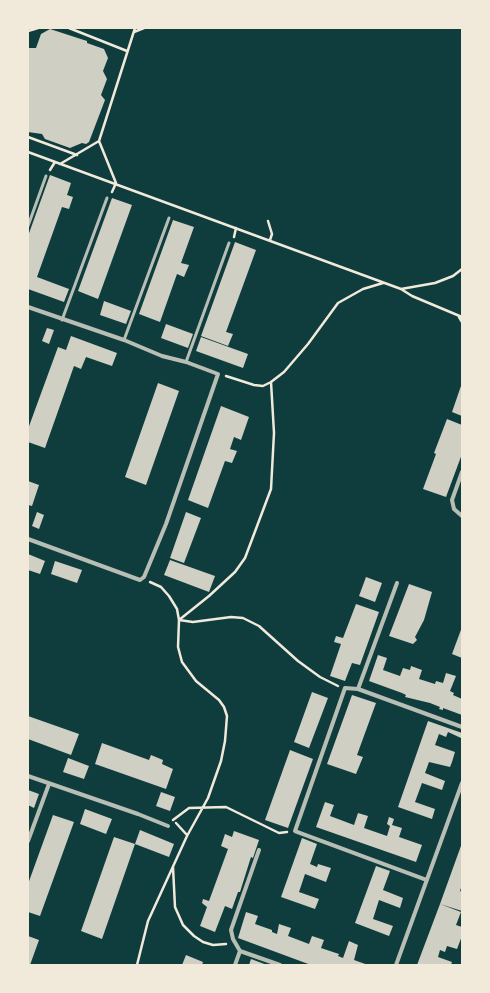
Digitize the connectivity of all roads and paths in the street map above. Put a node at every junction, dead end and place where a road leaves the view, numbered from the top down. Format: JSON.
{"nodes":[{"id":1,"x":38,"y":28,"type":"edge"},
{"id":2,"x":69,"y":28,"type":"edge"},
{"id":3,"x":135,"y":28,"type":"edge"},
{"id":4,"x":144,"y":28,"type":"edge"},
{"id":5,"x":80,"y":30,"type":"edge"},
{"id":6,"x":28,"y":31,"type":"edge"},
{"id":7,"x":134,"y":32,"type":"junction"},
{"id":8,"x":127,"y":51,"type":"junction"},
{"id":9,"x":28,"y":137,"type":"edge"},
{"id":10,"x":99,"y":142,"type":"junction"},
{"id":11,"x":28,"y":152,"type":"edge"},
{"id":12,"x":77,"y":155,"type":"junction"},
{"id":13,"x":60,"y":164,"type":"junction"},
{"id":14,"x":46,"y":176,"type":"dead end"},
{"id":15,"x":116,"y":183,"type":"junction"},
{"id":16,"x":107,"y":198,"type":"dead end"},
{"id":17,"x":169,"y":218,"type":"dead end"},
{"id":18,"x":268,"y":221,"type":"dead end"},
{"id":19,"x":28,"y":226,"type":"edge"},
{"id":20,"x":270,"y":240,"type":"junction"},
{"id":21,"x":228,"y":243,"type":"dead end"},
{"id":22,"x":462,"y":269,"type":"edge"},
{"id":23,"x":383,"y":283,"type":"junction"},
{"id":24,"x":401,"y":289,"type":"junction"},
{"id":25,"x":28,"y":307,"type":"edge"},
{"id":26,"x":460,"y":317,"type":"edge"},
{"id":27,"x":62,"y":320,"type":"junction"},
{"id":28,"x":462,"y":322,"type":"edge"},
{"id":29,"x":124,"y":340,"type":"junction"},
{"id":30,"x":186,"y":362,"type":"junction"},
{"id":31,"x":218,"y":374,"type":"junction"},
{"id":32,"x":271,"y":382,"type":"junction"},
{"id":33,"x":462,"y":472,"type":"edge"},
{"id":34,"x":462,"y":516,"type":"edge"},
{"id":35,"x":28,"y":539,"type":"edge"},
{"id":36,"x":143,"y":578,"type":"junction"},
{"id":37,"x":397,"y":583,"type":"dead end"},
{"id":38,"x":179,"y":620,"type":"junction"},
{"id":39,"x":345,"y":688,"type":"junction"},
{"id":40,"x":358,"y":689,"type":"junction"},
{"id":41,"x":462,"y":727,"type":"edge"},
{"id":42,"x":28,"y":776,"type":"edge"},
{"id":43,"x":462,"y":783,"type":"edge"},
{"id":44,"x":49,"y":784,"type":"junction"},
{"id":45,"x":202,"y":809,"type":"junction"},
{"id":46,"x":173,"y":820,"type":"dead end"},
{"id":47,"x":168,"y":826,"type":"dead end"},
{"id":48,"x":295,"y":831,"type":"junction"},
{"id":49,"x":28,"y":841,"type":"edge"},
{"id":50,"x":259,"y":850,"type":"dead end"},
{"id":51,"x":173,"y":867,"type":"junction"},
{"id":52,"x":427,"y":880,"type":"junction"},
{"id":53,"x":235,"y":943,"type":"junction"},
{"id":54,"x":240,"y":951,"type":"junction"},
{"id":55,"x":137,"y":965,"type":"edge"},
{"id":56,"x":235,"y":965,"type":"edge"},
{"id":57,"x":280,"y":965,"type":"edge"},
{"id":58,"x":396,"y":965,"type":"edge"}],
"edges":[{"from":1,"to":6,"type":"path"},
{"from":2,"to":5,"type":"path"},
{"from":3,"to":7,"type":"path"},
{"from":4,"to":7,"type":"path"},
{"from":5,"to":8,"type":"path"},
{"from":7,"to":8,"type":"path"},
{"from":8,"to":10,"type":"path"},
{"from":9,"to":12,"type":"path"},
{"from":10,"to":12,"type":"path"},
{"from":10,"to":15,"type":"path"},
{"from":11,"to":13,"type":"path"},
{"from":12,"to":13,"type":"path"},
{"from":13,"to":15,"type":"path"},
{"from":14,"to":19,"type":"lane"},
{"from":15,"to":20,"type":"path"},
{"from":16,"to":27,"type":"lane"},
{"from":17,"to":29,"type":"lane"},
{"from":18,"to":20,"type":"path"},
{"from":20,"to":23,"type":"path"},
{"from":21,"to":30,"type":"lane"},
{"from":22,"to":24,"type":"path"},
{"from":23,"to":24,"type":"path"},
{"from":23,"to":32,"type":"path"},
{"from":24,"to":26,"type":"path"},
{"from":25,"to":27,"type":"street"},
{"from":26,"to":28,"type":"path"},
{"from":27,"to":29,"type":"street"},
{"from":29,"to":30,"type":"street"},
{"from":30,"to":31,"type":"street"},
{"from":31,"to":32,"type":"path"},
{"from":31,"to":36,"type":"street"},
{"from":32,"to":38,"type":"path"},
{"from":33,"to":34,"type":"street"},
{"from":35,"to":36,"type":"street"},
{"from":36,"to":38,"type":"path"},
{"from":37,"to":40,"type":"street"},
{"from":38,"to":39,"type":"path"},
{"from":38,"to":45,"type":"path"},
{"from":39,"to":40,"type":"street"},
{"from":39,"to":48,"type":"street"},
{"from":40,"to":41,"type":"street"},
{"from":42,"to":44,"type":"street"},
{"from":43,"to":52,"type":"street"},
{"from":44,"to":47,"type":"street"},
{"from":44,"to":49,"type":"street"},
{"from":45,"to":46,"type":"path"},
{"from":45,"to":48,"type":"path"},
{"from":45,"to":51,"type":"path"},
{"from":48,"to":52,"type":"street"},
{"from":50,"to":53,"type":"street"},
{"from":51,"to":53,"type":"path"},
{"from":51,"to":55,"type":"path"},
{"from":52,"to":58,"type":"street"},
{"from":53,"to":54,"type":"street"},
{"from":54,"to":56,"type":"street"},
{"from":54,"to":57,"type":"street"}]}
